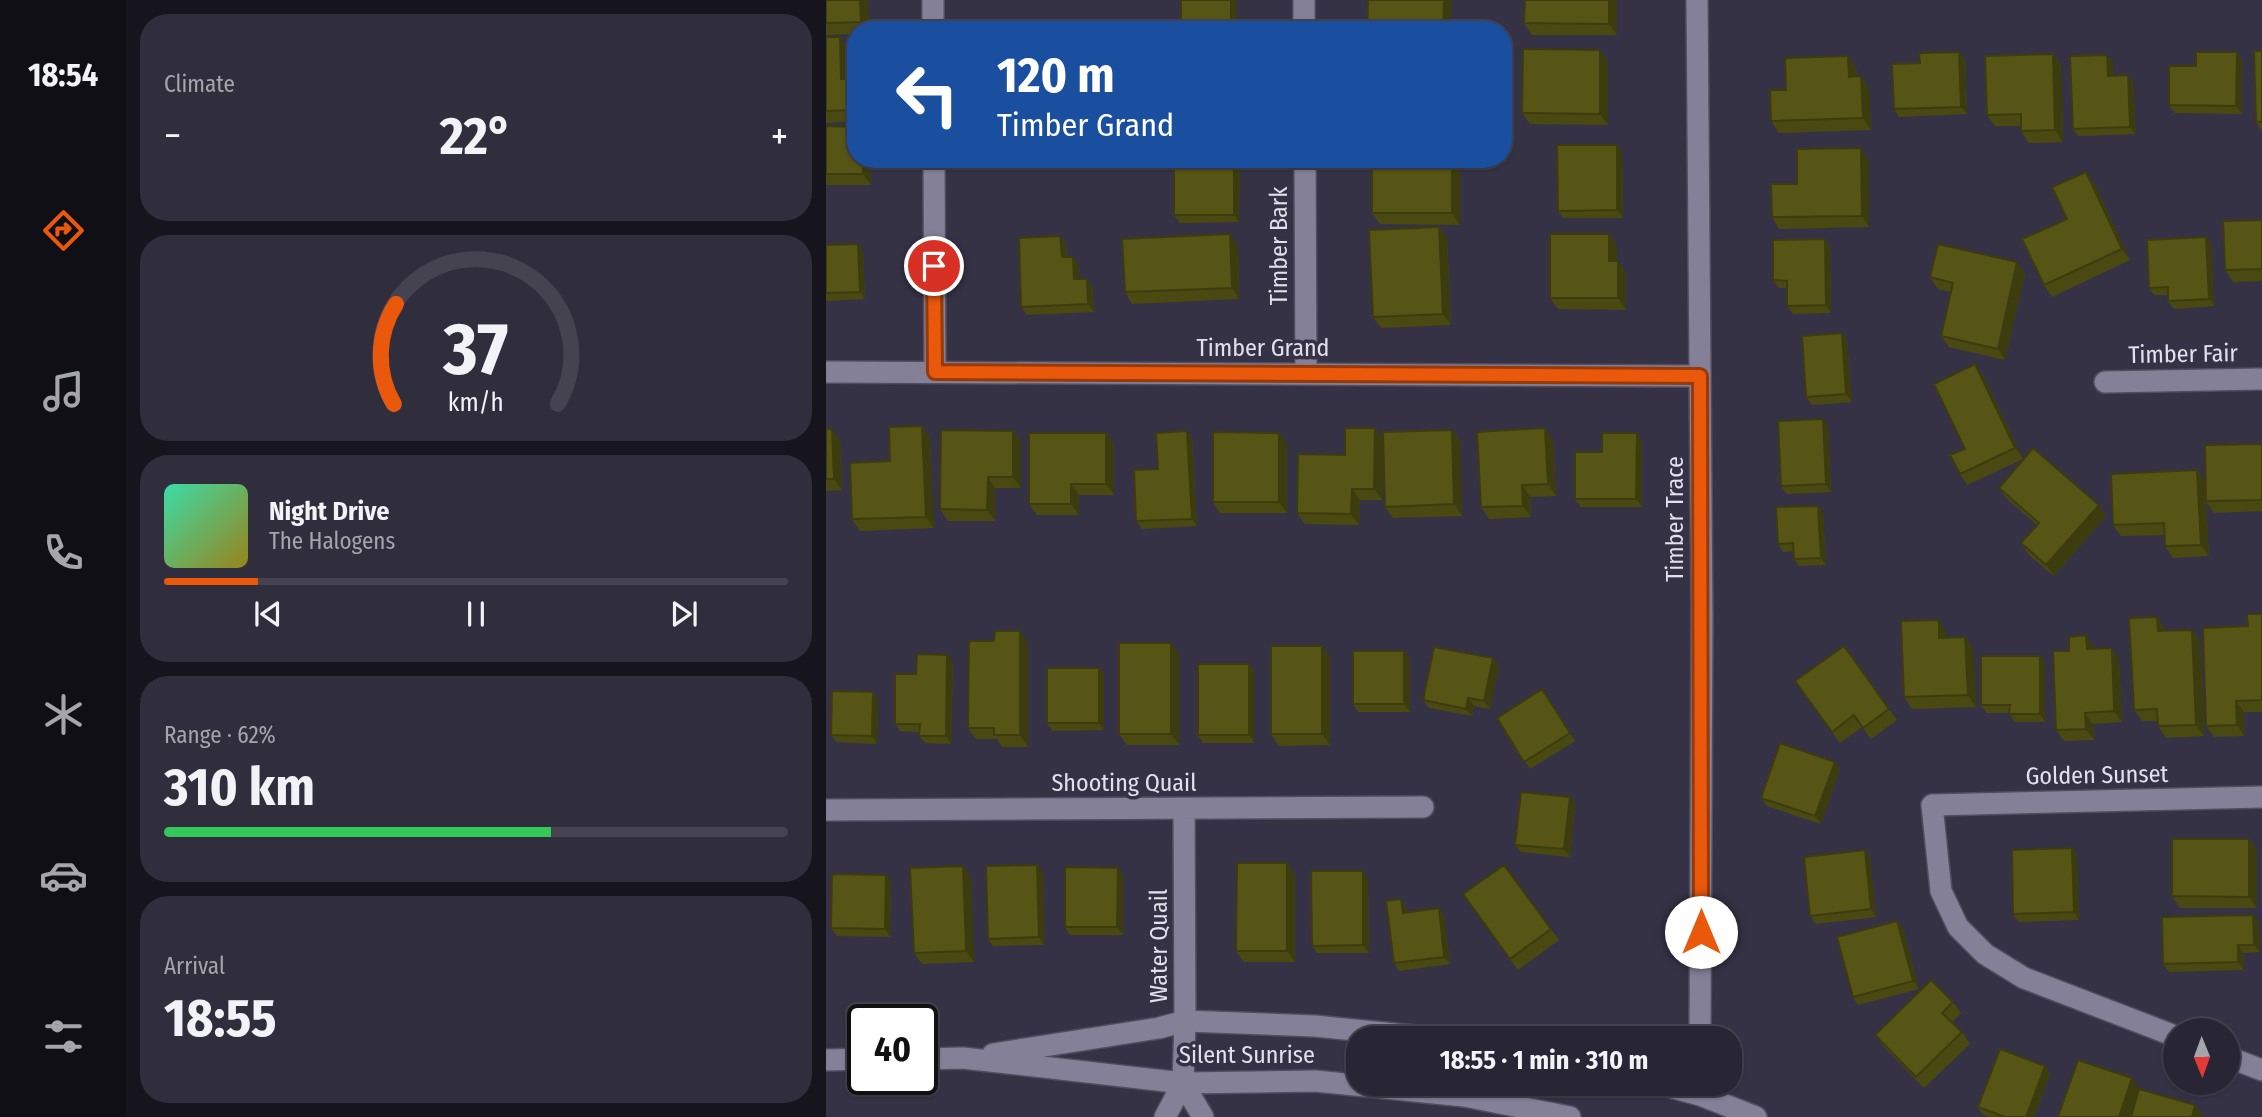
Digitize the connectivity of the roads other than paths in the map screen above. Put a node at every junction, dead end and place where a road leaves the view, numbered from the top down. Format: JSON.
{"nodes":[{"id":1,"x":933,"y":0,"type":"edge"},
{"id":2,"x":1304,"y":0,"type":"edge"},
{"id":3,"x":1697,"y":0,"type":"edge"},
{"id":4,"x":933,"y":21,"type":"edge"},
{"id":5,"x":1304,"y":21,"type":"edge"},
{"id":6,"x":934,"y":168,"type":"edge"},
{"id":7,"x":1305,"y":168,"type":"edge"},
{"id":8,"x":826,"y":372,"type":"edge"},
{"id":9,"x":935,"y":372,"type":"junction"},
{"id":10,"x":1306,"y":374,"type":"junction"},
{"id":11,"x":1700,"y":376,"type":"junction"},
{"id":12,"x":2262,"y":379,"type":"edge"},
{"id":13,"x":2105,"y":382,"type":"dead end"},
{"id":14,"x":2262,"y":797,"type":"edge"},
{"id":15,"x":1423,"y":807,"type":"dead end"},
{"id":16,"x":1184,"y":809,"type":"junction"},
{"id":17,"x":826,"y":810,"type":"edge"},
{"id":18,"x":1185,"y":1021,"type":"junction"},
{"id":19,"x":1700,"y":1026,"type":"edge"},
{"id":20,"x":1346,"y":1029,"type":"edge"},
{"id":21,"x":2163,"y":1031,"type":"edge"},
{"id":22,"x":963,"y":1058,"type":"junction"},
{"id":23,"x":847,"y":1059,"type":"edge"},
{"id":24,"x":938,"y":1059,"type":"edge"},
{"id":25,"x":826,"y":1060,"type":"edge"},
{"id":26,"x":2240,"y":1062,"type":"edge"},
{"id":27,"x":2262,"y":1070,"type":"edge"},
{"id":28,"x":1183,"y":1083,"type":"junction"},
{"id":29,"x":1700,"y":1096,"type":"edge"},
{"id":30,"x":1714,"y":1096,"type":"edge"},
{"id":31,"x":1165,"y":1117,"type":"edge"},
{"id":32,"x":1203,"y":1117,"type":"edge"},
{"id":33,"x":1570,"y":1117,"type":"edge"},
{"id":34,"x":1699,"y":1117,"type":"edge"},
{"id":35,"x":1756,"y":1117,"type":"edge"}],
"edges":[{"from":1,"to":4,"type":"street"},
{"from":2,"to":5,"type":"street"},
{"from":3,"to":11,"type":"street","name":"Timber Trace"},
{"from":6,"to":9,"type":"street"},
{"from":7,"to":10,"type":"street","name":"Timber Bark"},
{"from":8,"to":9,"type":"street","name":"Timber Grand"},
{"from":9,"to":10,"type":"street","name":"Timber Grand"},
{"from":10,"to":11,"type":"street","name":"Timber Grand"},
{"from":11,"to":19,"type":"street","name":"Timber Trace"},
{"from":12,"to":13,"type":"street","name":"Timber Fair"},
{"from":14,"to":21,"type":"street","name":"Golden Sunset"},
{"from":15,"to":16,"type":"street","name":"Shooting Quail"},
{"from":16,"to":17,"type":"street","name":"Shooting Quail"},
{"from":16,"to":18,"type":"street","name":"Water Quail"},
{"from":18,"to":20,"type":"street","name":"Silent Sunrise"},
{"from":18,"to":22,"type":"street","name":"Silent Sunrise"},
{"from":18,"to":28,"type":"street","name":"Water Quail"},
{"from":22,"to":24,"type":"street","name":"Silent Sunrise"},
{"from":22,"to":28,"type":"street","name":"Silent Sunrise"},
{"from":23,"to":25,"type":"street"},
{"from":26,"to":27,"type":"street"},
{"from":28,"to":31,"type":"street","name":"Water Quail"},
{"from":28,"to":32,"type":"street"},
{"from":28,"to":33,"type":"street","name":"Silent Sunrise"},
{"from":29,"to":34,"type":"street"},
{"from":30,"to":35,"type":"street"}]}
